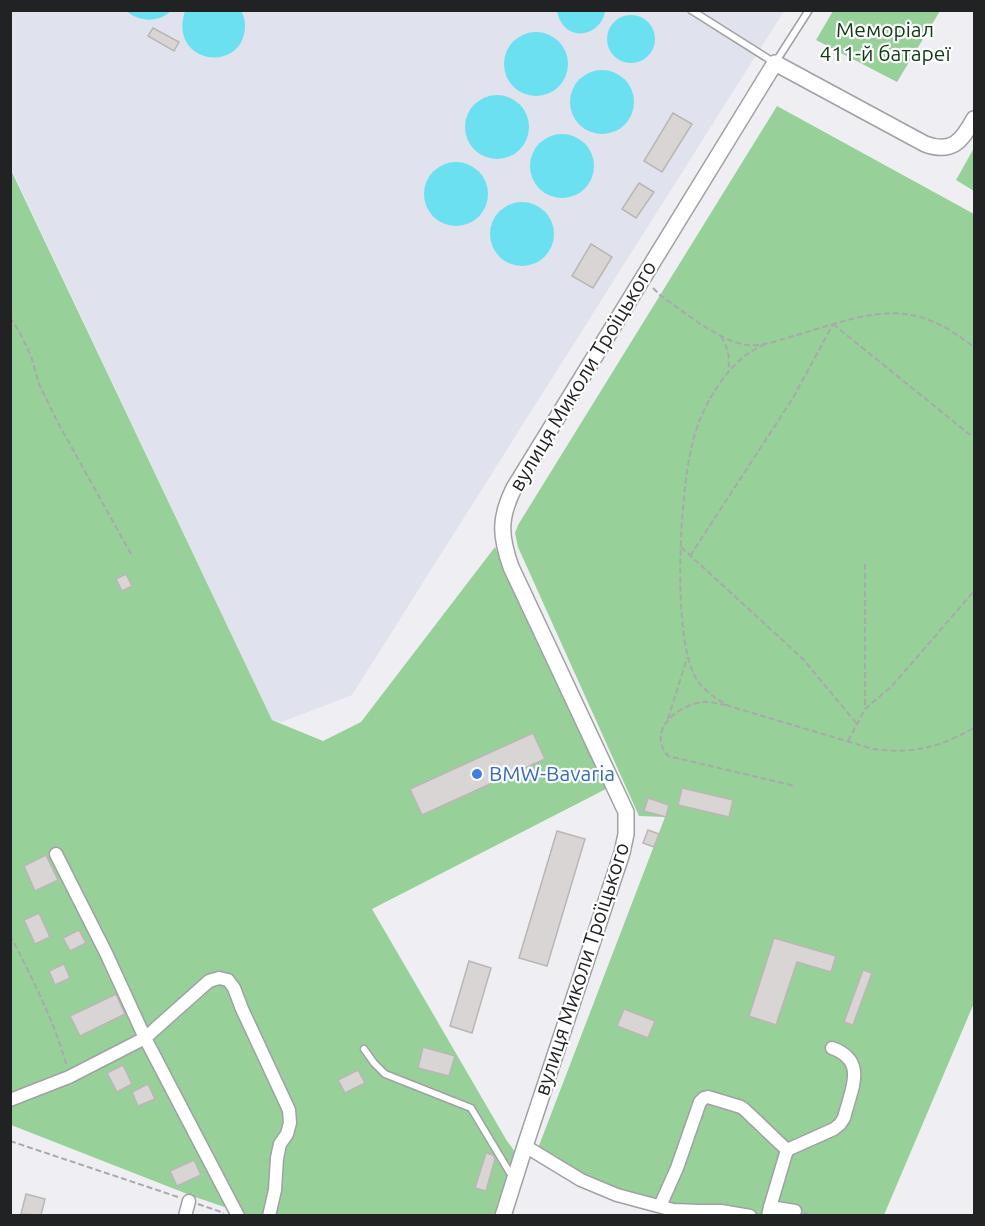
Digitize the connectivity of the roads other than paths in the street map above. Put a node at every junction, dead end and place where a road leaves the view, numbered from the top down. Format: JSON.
{"nodes":[{"id":1,"x":691,"y":10,"type":"edge"},
{"id":2,"x":809,"y":10,"type":"edge"},
{"id":3,"x":775,"y":63,"type":"junction"},
{"id":4,"x":975,"y":119,"type":"edge"},
{"id":5,"x":56,"y":854,"type":"dead end"},
{"id":6,"x":145,"y":1038,"type":"junction"},
{"id":7,"x":832,"y":1048,"type":"dead end"},
{"id":8,"x":364,"y":1049,"type":"dead end"},
{"id":9,"x":10,"y":1100,"type":"edge"},
{"id":10,"x":525,"y":1146,"type":"junction"},
{"id":11,"x":787,"y":1150,"type":"junction"},
{"id":12,"x":514,"y":1180,"type":"junction"},
{"id":13,"x":189,"y":1201,"type":"road end"},
{"id":14,"x":660,"y":1206,"type":"junction"},
{"id":15,"x":769,"y":1211,"type":"edge"},
{"id":16,"x":795,"y":1211,"type":"dead end"},
{"id":17,"x":185,"y":1215,"type":"edge"},
{"id":18,"x":238,"y":1215,"type":"edge"},
{"id":19,"x":269,"y":1215,"type":"edge"},
{"id":20,"x":503,"y":1215,"type":"edge"},
{"id":21,"x":750,"y":1215,"type":"edge"}],
"edges":[{"from":1,"to":3,"type":"lane"},
{"from":2,"to":3,"type":"lane"},
{"from":3,"to":4,"type":"street"},
{"from":3,"to":10,"type":"street","name":"вулиця Миколи Троїцького"},
{"from":5,"to":6,"type":"street"},
{"from":6,"to":9,"type":"street"},
{"from":6,"to":18,"type":"street"},
{"from":6,"to":19,"type":"street"},
{"from":7,"to":11,"type":"street"},
{"from":8,"to":12,"type":"lane"},
{"from":10,"to":12,"type":"street","name":"вулиця Миколи Троїцького"},
{"from":10,"to":14,"type":"street"},
{"from":11,"to":14,"type":"street"},
{"from":11,"to":15,"type":"street"},
{"from":12,"to":20,"type":"street","name":"вулиця Миколи Троїцького"},
{"from":13,"to":17,"type":"street"},
{"from":14,"to":21,"type":"street"},
{"from":15,"to":16,"type":"street"}]}
